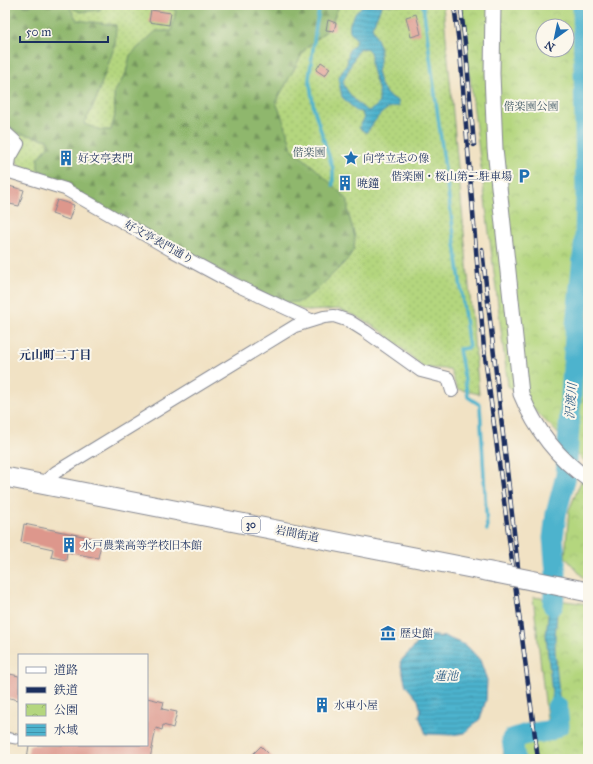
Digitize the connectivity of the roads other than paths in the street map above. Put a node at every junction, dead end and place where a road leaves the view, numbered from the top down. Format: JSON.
{"nodes":[{"id":1,"x":493,"y":5,"type":"edge"},
{"id":2,"x":5,"y":132,"type":"edge"},
{"id":3,"x":7,"y":172,"type":"edge"},
{"id":4,"x":311,"y":320,"type":"junction"},
{"id":5,"x":452,"y":391,"type":"dead end"},
{"id":6,"x":5,"y":477,"type":"edge"},
{"id":7,"x":588,"y":478,"type":"edge"},
{"id":8,"x":42,"y":484,"type":"junction"},
{"id":9,"x":588,"y":592,"type":"edge"},
{"id":10,"x":5,"y":737,"type":"edge"},
{"id":11,"x":16,"y":739,"type":"dead end"}],
"edges":[{"from":1,"to":7,"type":"street"},
{"from":2,"to":3,"type":"street"},
{"from":3,"to":4,"type":"street","name":"好文亭表門通り"},
{"from":4,"to":5,"type":"street"},
{"from":4,"to":8,"type":"street"},
{"from":6,"to":8,"type":"main road","name":"岩間街道","number":"30"},
{"from":8,"to":9,"type":"main road","name":"岩間街道","number":"30","bridge":true},
{"from":10,"to":11,"type":"street"}]}
